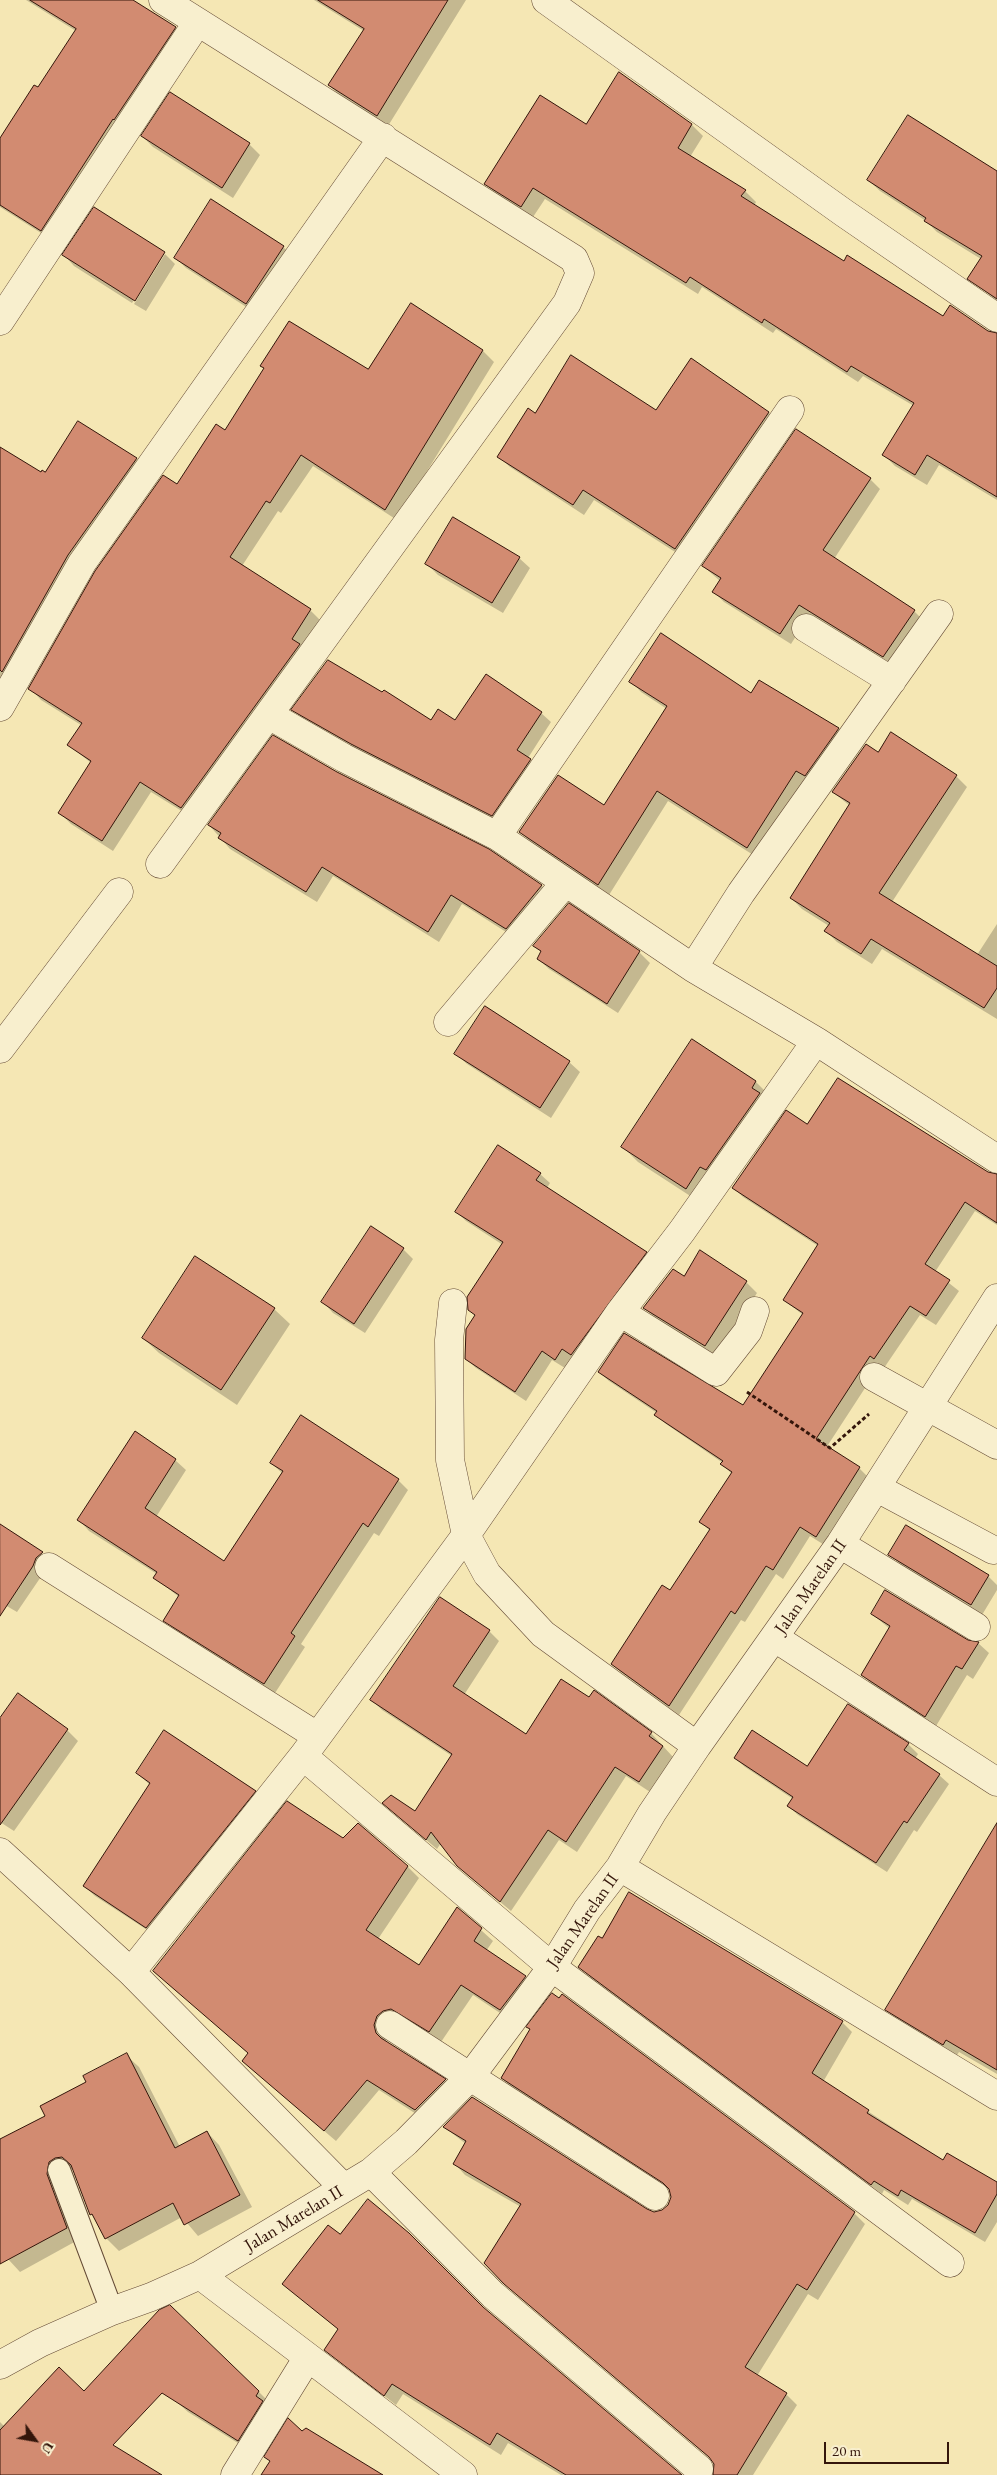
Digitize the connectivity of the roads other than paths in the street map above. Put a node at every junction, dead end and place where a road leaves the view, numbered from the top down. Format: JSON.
{"nodes":[{"id":1,"x":163,"y":0,"type":"edge"},
{"id":2,"x":546,"y":0,"type":"edge"},
{"id":3,"x":197,"y":23,"type":"junction"},
{"id":4,"x":382,"y":137,"type":"junction"},
{"id":5,"x":997,"y":318,"type":"edge"},
{"id":6,"x":0,"y":321,"type":"edge"},
{"id":7,"x":790,"y":410,"type":"dead end"},
{"id":8,"x":939,"y":614,"type":"dead end"},
{"id":9,"x":806,"y":628,"type":"dead end"},
{"id":10,"x":892,"y":681,"type":"junction"},
{"id":11,"x":0,"y":707,"type":"edge"},
{"id":12,"x":269,"y":715,"type":"junction"},
{"id":13,"x":497,"y":836,"type":"junction"},
{"id":14,"x":160,"y":864,"type":"dead end"},
{"id":15,"x":566,"y":883,"type":"junction"},
{"id":16,"x":119,"y":892,"type":"dead end"},
{"id":17,"x":694,"y":968,"type":"junction"},
{"id":18,"x":448,"y":1022,"type":"dead end"},
{"id":19,"x":816,"y":1041,"type":"junction"},
{"id":20,"x":0,"y":1049,"type":"edge"},
{"id":21,"x":997,"y":1159,"type":"edge"},
{"id":22,"x":453,"y":1303,"type":"dead end"},
{"id":23,"x":995,"y":1306,"type":"edge"},
{"id":24,"x":755,"y":1311,"type":"dead end"},
{"id":25,"x":620,"y":1312,"type":"junction"},
{"id":26,"x":874,"y":1377,"type":"dead end"},
{"id":27,"x":928,"y":1407,"type":"junction"},
{"id":28,"x":997,"y":1445,"type":"edge"},
{"id":29,"x":877,"y":1488,"type":"junction"},
{"id":30,"x":466,"y":1536,"type":"junction"},
{"id":31,"x":840,"y":1544,"type":"junction"},
{"id":32,"x":993,"y":1550,"type":"dead end"},
{"id":33,"x":49,"y":1567,"type":"dead end"},
{"id":34,"x":976,"y":1627,"type":"dead end"},
{"id":35,"x":775,"y":1638,"type":"junction"},
{"id":36,"x":310,"y":1746,"type":"junction"},
{"id":37,"x":697,"y":1746,"type":"junction"},
{"id":38,"x":997,"y":1782,"type":"edge"},
{"id":39,"x":0,"y":1852,"type":"edge"},
{"id":40,"x":620,"y":1867,"type":"junction"},
{"id":41,"x":552,"y":1967,"type":"junction"},
{"id":42,"x":131,"y":1972,"type":"junction"},
{"id":43,"x":390,"y":2025,"type":"dead end"},
{"id":44,"x":470,"y":2077,"type":"junction"},
{"id":45,"x":997,"y":2096,"type":"edge"},
{"id":46,"x":59,"y":2170,"type":"dead end"},
{"id":47,"x":371,"y":2172,"type":"junction"},
{"id":48,"x":344,"y":2188,"type":"junction"},
{"id":49,"x":655,"y":2196,"type":"dead end"},
{"id":50,"x":950,"y":2263,"type":"dead end"},
{"id":51,"x":200,"y":2275,"type":"junction"},
{"id":52,"x":112,"y":2311,"type":"junction"},
{"id":53,"x":308,"y":2357,"type":"junction"},
{"id":54,"x":0,"y":2365,"type":"edge"},
{"id":55,"x":699,"y":2469,"type":"dead end"},
{"id":56,"x":235,"y":2475,"type":"edge"},
{"id":57,"x":463,"y":2475,"type":"edge"}],
"edges":[{"from":1,"to":3,"type":"street"},
{"from":2,"to":5,"type":"street"},
{"from":3,"to":4,"type":"street"},
{"from":3,"to":6,"type":"street"},
{"from":4,"to":11,"type":"street"},
{"from":4,"to":12,"type":"street"},
{"from":7,"to":13,"type":"street"},
{"from":8,"to":10,"type":"street"},
{"from":9,"to":10,"type":"street"},
{"from":10,"to":17,"type":"street"},
{"from":12,"to":13,"type":"street"},
{"from":12,"to":14,"type":"street"},
{"from":13,"to":15,"type":"street"},
{"from":15,"to":17,"type":"street"},
{"from":15,"to":18,"type":"street"},
{"from":16,"to":20,"type":"street"},
{"from":17,"to":19,"type":"street"},
{"from":19,"to":21,"type":"street"},
{"from":19,"to":25,"type":"street"},
{"from":22,"to":30,"type":"street"},
{"from":23,"to":27,"type":"street","name":"Jalan Marelan II"},
{"from":24,"to":25,"type":"street"},
{"from":25,"to":30,"type":"street"},
{"from":26,"to":27,"type":"street"},
{"from":27,"to":28,"type":"street"},
{"from":27,"to":29,"type":"street","name":"Jalan Marelan II"},
{"from":29,"to":31,"type":"street","name":"Jalan Marelan II"},
{"from":29,"to":32,"type":"street"},
{"from":30,"to":36,"type":"street"},
{"from":30,"to":37,"type":"street"},
{"from":31,"to":34,"type":"street"},
{"from":31,"to":35,"type":"street","name":"Jalan Marelan II"},
{"from":33,"to":36,"type":"street"},
{"from":35,"to":37,"type":"street","name":"Jalan Marelan II"},
{"from":35,"to":38,"type":"street"},
{"from":36,"to":41,"type":"street"},
{"from":36,"to":42,"type":"street"},
{"from":37,"to":40,"type":"street","name":"Jalan Marelan II"},
{"from":39,"to":42,"type":"street"},
{"from":40,"to":41,"type":"street","name":"Jalan Marelan II"},
{"from":40,"to":45,"type":"street"},
{"from":41,"to":44,"type":"street","name":"Jalan Marelan II"},
{"from":41,"to":50,"type":"street"},
{"from":42,"to":48,"type":"street"},
{"from":43,"to":44,"type":"street"},
{"from":44,"to":47,"type":"street","name":"Jalan Marelan II"},
{"from":44,"to":49,"type":"street"},
{"from":46,"to":52,"type":"lane"},
{"from":47,"to":48,"type":"street","name":"Jalan Marelan II"},
{"from":47,"to":55,"type":"street"},
{"from":48,"to":51,"type":"street","name":"Jalan Marelan II"},
{"from":51,"to":52,"type":"street","name":"Jalan Marelan II"},
{"from":51,"to":53,"type":"street"},
{"from":52,"to":54,"type":"street","name":"Jalan Marelan II"},
{"from":53,"to":56,"type":"street"},
{"from":53,"to":57,"type":"street"}]}
